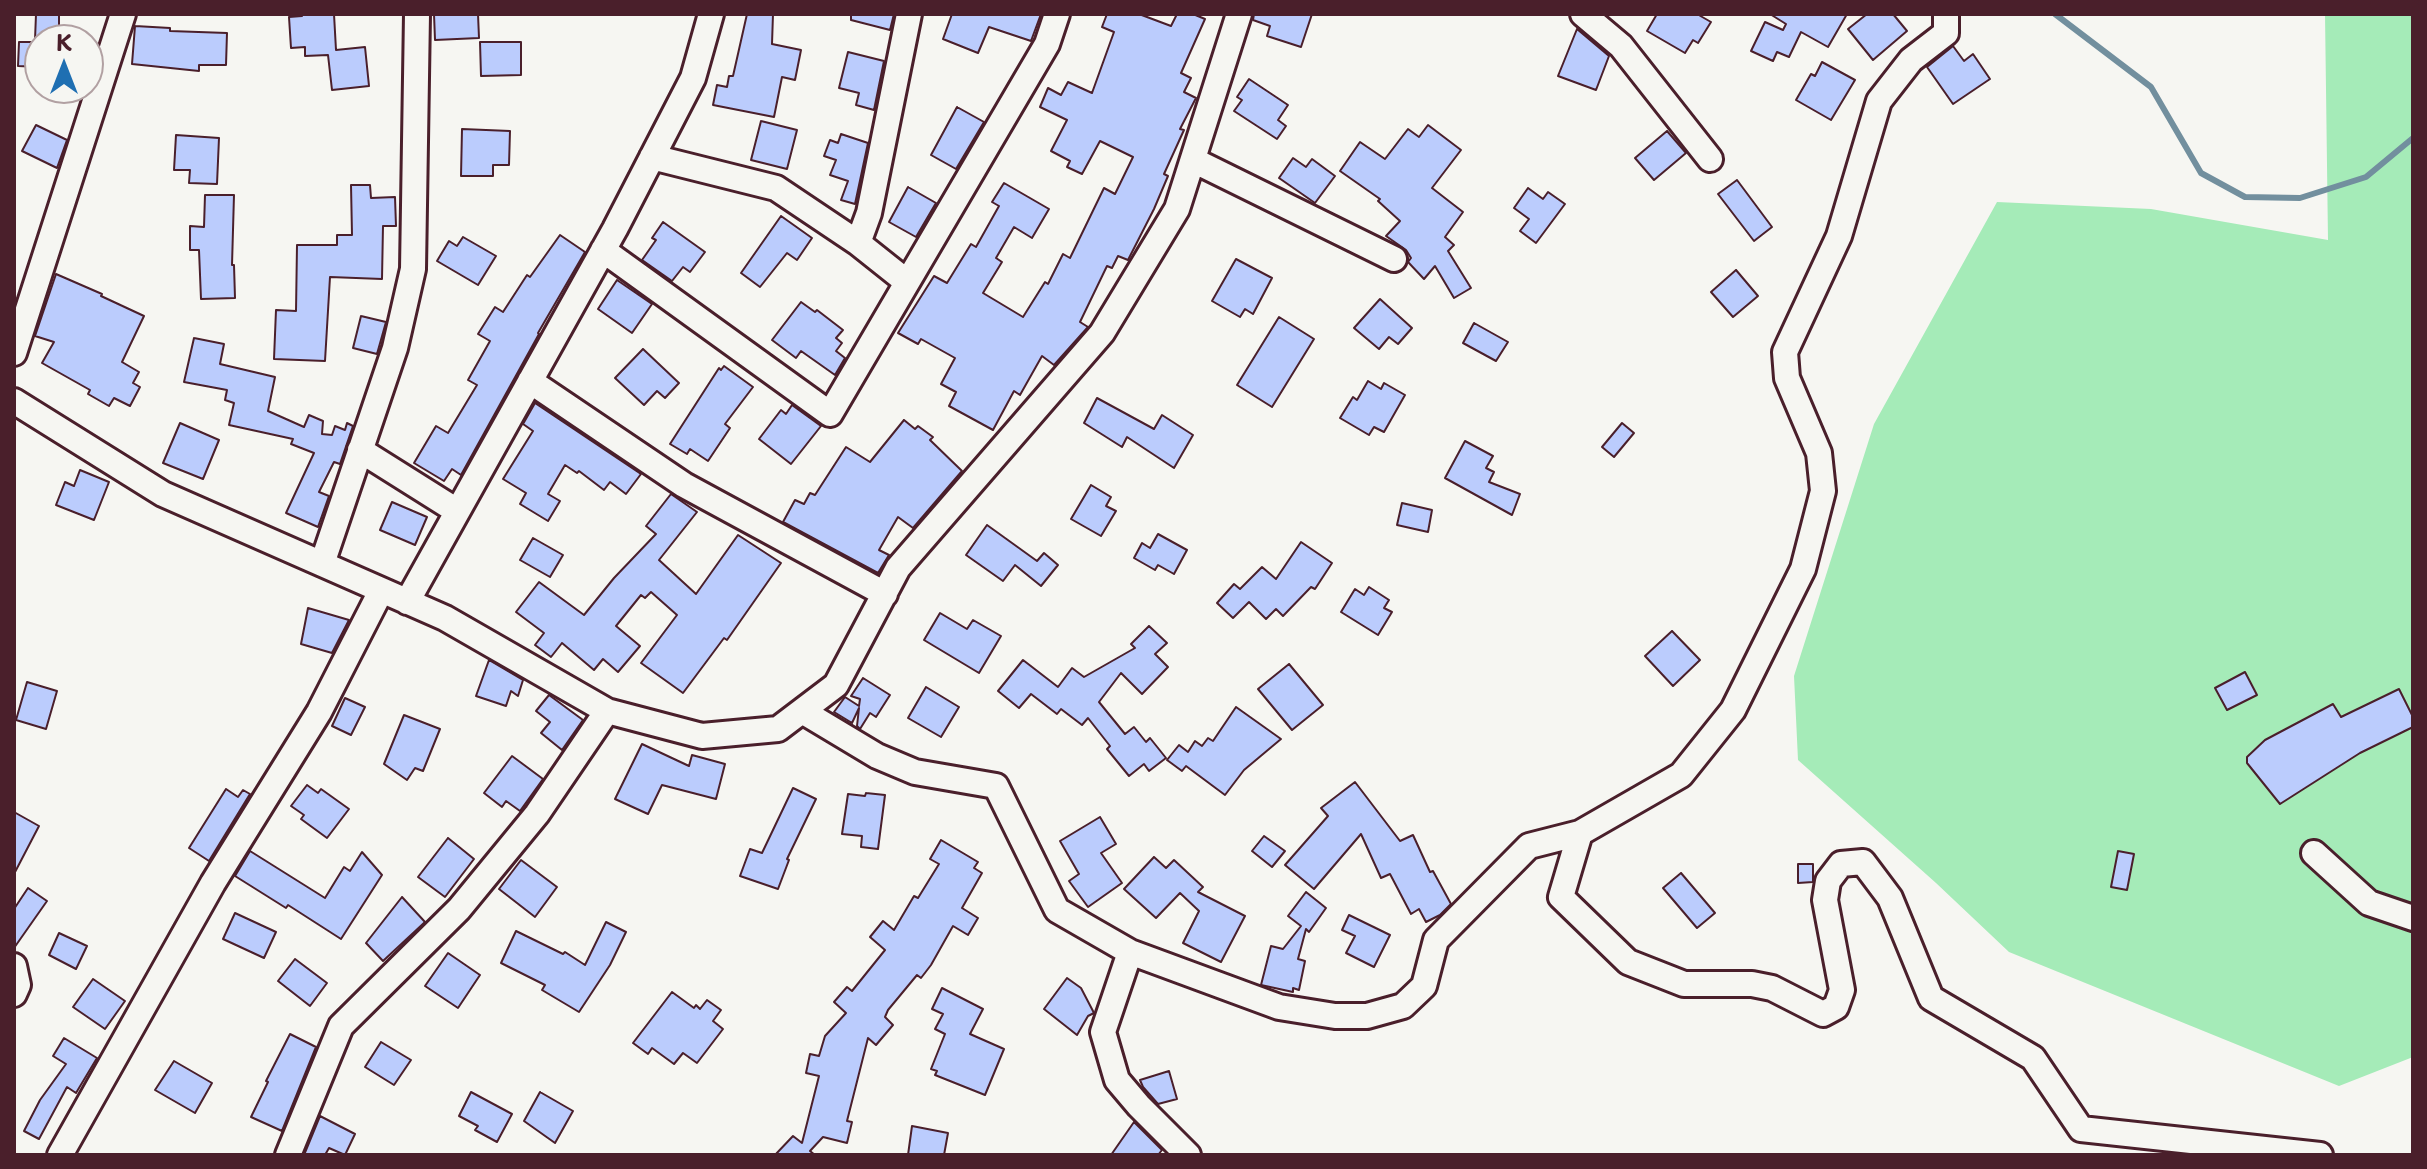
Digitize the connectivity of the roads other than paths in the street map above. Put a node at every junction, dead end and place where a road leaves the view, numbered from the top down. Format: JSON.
{"nodes":[{"id":1,"x":123,"y":14,"type":"edge"},
{"id":2,"x":417,"y":14,"type":"edge"},
{"id":3,"x":711,"y":14,"type":"edge"},
{"id":4,"x":909,"y":14,"type":"edge"},
{"id":5,"x":1057,"y":14,"type":"edge"},
{"id":6,"x":1239,"y":14,"type":"edge"},
{"id":7,"x":1583,"y":14,"type":"edge"},
{"id":8,"x":1946,"y":14,"type":"edge"},
{"id":9,"x":652,"y":157,"type":"junction"},
{"id":10,"x":1710,"y":159,"type":"dead end"},
{"id":11,"x":1193,"y":160,"type":"junction"},
{"id":12,"x":858,"y":243,"type":"junction"},
{"id":13,"x":603,"y":250,"type":"junction"},
{"id":14,"x":1394,"y":259,"type":"dead end"},
{"id":15,"x":907,"y":282,"type":"junction"},
{"id":16,"x":14,"y":353,"type":"edge"},
{"id":17,"x":530,"y":381,"type":"junction"},
{"id":18,"x":14,"y":401,"type":"edge"},
{"id":19,"x":360,"y":450,"type":"junction"},
{"id":20,"x":457,"y":511,"type":"junction"},
{"id":21,"x":322,"y":564,"type":"junction"},
{"id":22,"x":381,"y":591,"type":"junction"},
{"id":23,"x":885,"y":594,"type":"junction"},
{"id":24,"x":407,"y":602,"type":"junction"},
{"id":25,"x":607,"y":711,"type":"junction"},
{"id":26,"x":802,"y":711,"type":"junction"},
{"id":27,"x":1580,"y":833,"type":"junction"},
{"id":28,"x":2314,"y":853,"type":"dead end"},
{"id":29,"x":2413,"y":918,"type":"edge"},
{"id":30,"x":1130,"y":952,"type":"junction"},
{"id":31,"x":14,"y":966,"type":"edge"},
{"id":32,"x":14,"y":994,"type":"edge"},
{"id":33,"x":60,"y":1155,"type":"edge"},
{"id":34,"x":288,"y":1155,"type":"edge"},
{"id":35,"x":1188,"y":1155,"type":"edge"},
{"id":36,"x":2320,"y":1155,"type":"edge"}],
"edges":[{"from":1,"to":16,"type":"street"},
{"from":2,"to":19,"type":"street"},
{"from":3,"to":9,"type":"street"},
{"from":4,"to":12,"type":"street"},
{"from":5,"to":15,"type":"street"},
{"from":6,"to":11,"type":"street"},
{"from":7,"to":10,"type":"street"},
{"from":8,"to":27,"type":"street"},
{"from":9,"to":12,"type":"street"},
{"from":9,"to":13,"type":"street"},
{"from":11,"to":14,"type":"street"},
{"from":11,"to":23,"type":"street"},
{"from":12,"to":15,"type":"street"},
{"from":13,"to":15,"type":"street"},
{"from":13,"to":17,"type":"street"},
{"from":17,"to":20,"type":"street"},
{"from":17,"to":23,"type":"street"},
{"from":18,"to":21,"type":"street"},
{"from":19,"to":20,"type":"street"},
{"from":19,"to":21,"type":"street"},
{"from":20,"to":24,"type":"street"},
{"from":21,"to":22,"type":"street"},
{"from":22,"to":24,"type":"street"},
{"from":22,"to":33,"type":"street"},
{"from":23,"to":26,"type":"street"},
{"from":24,"to":25,"type":"street"},
{"from":25,"to":26,"type":"street"},
{"from":25,"to":34,"type":"street"},
{"from":26,"to":30,"type":"street"},
{"from":27,"to":30,"type":"street"},
{"from":27,"to":36,"type":"street"},
{"from":28,"to":29,"type":"street"},
{"from":30,"to":35,"type":"street"},
{"from":31,"to":32,"type":"street"}]}
